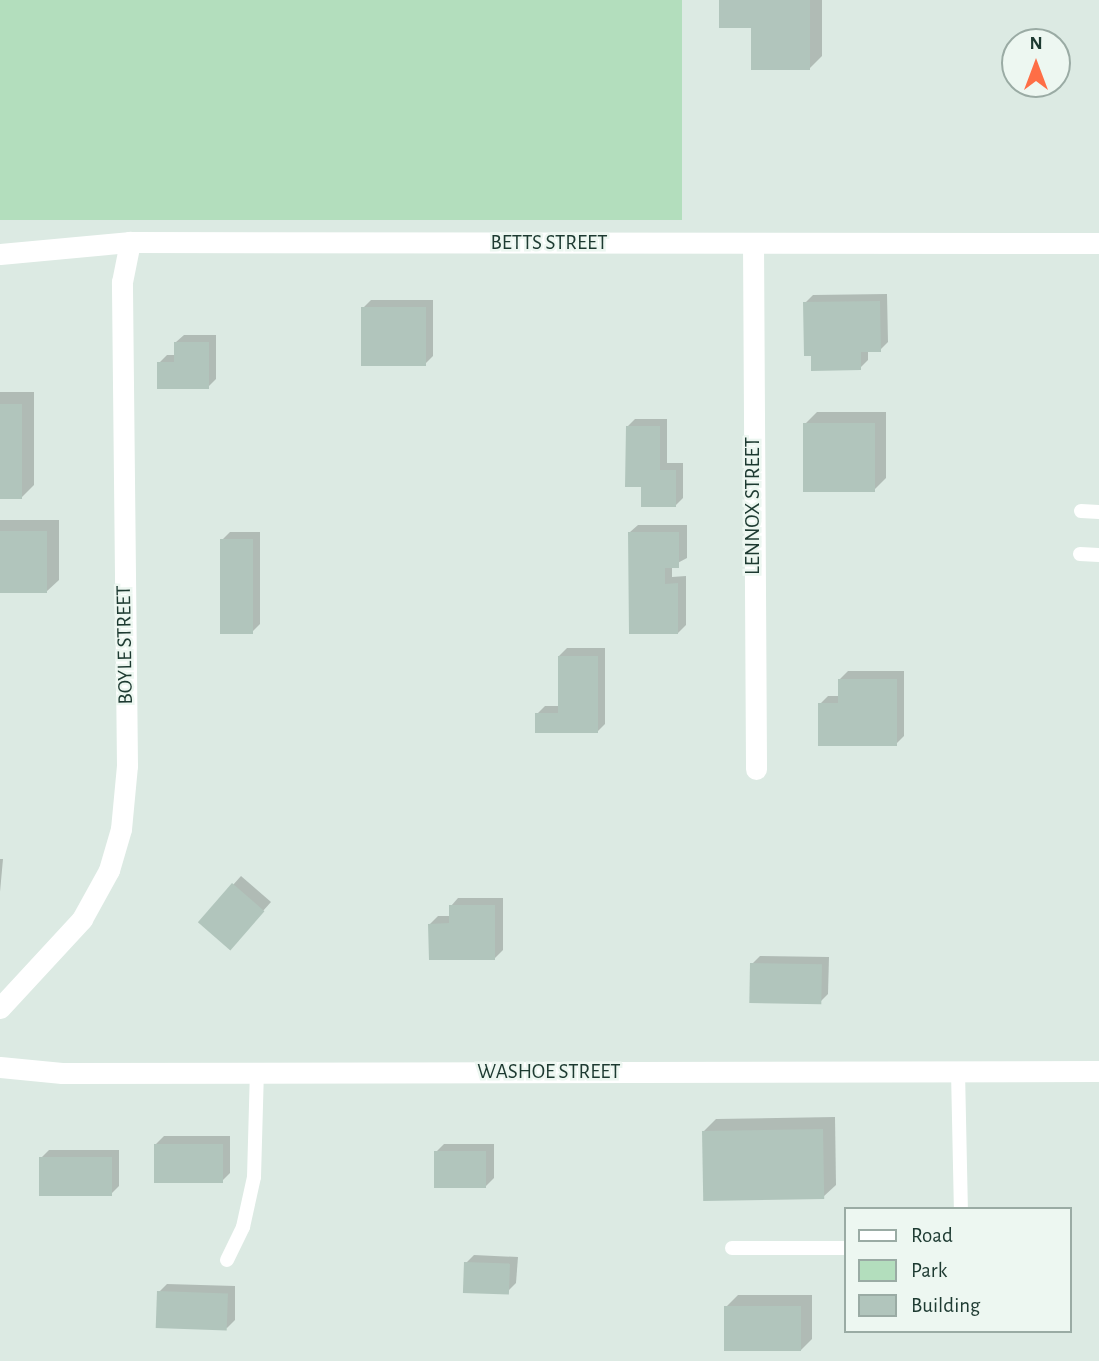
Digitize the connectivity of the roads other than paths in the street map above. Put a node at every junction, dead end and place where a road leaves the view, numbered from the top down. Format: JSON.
{"nodes":[{"id":1,"x":130,"y":242,"type":"junction"},
{"id":2,"x":753,"y":243,"type":"junction"},
{"id":3,"x":1099,"y":243,"type":"edge"},
{"id":4,"x":0,"y":254,"type":"edge"},
{"id":5,"x":1081,"y":511,"type":"dead end"},
{"id":6,"x":1099,"y":512,"type":"edge"},
{"id":7,"x":1080,"y":554,"type":"dead end"},
{"id":8,"x":1099,"y":555,"type":"edge"},
{"id":9,"x":756,"y":769,"type":"dead end"},
{"id":10,"x":0,"y":1008,"type":"edge"},
{"id":11,"x":0,"y":1068,"type":"edge"},
{"id":12,"x":958,"y":1071,"type":"junction"},
{"id":13,"x":1099,"y":1071,"type":"edge"},
{"id":14,"x":257,"y":1072,"type":"junction"},
{"id":15,"x":961,"y":1207,"type":"edge"},
{"id":16,"x":732,"y":1248,"type":"dead end"},
{"id":17,"x":844,"y":1248,"type":"edge"},
{"id":18,"x":227,"y":1260,"type":"dead end"}],
"edges":[{"from":1,"to":2,"type":"street","name":"BETTS STREET"},
{"from":1,"to":4,"type":"street","name":"BETTS STREET"},
{"from":1,"to":10,"type":"street","name":"BOYLE STREET"},
{"from":2,"to":3,"type":"street","name":"BETTS STREET"},
{"from":2,"to":9,"type":"street","name":"LENNOX STREET"},
{"from":5,"to":6,"type":"lane"},
{"from":7,"to":8,"type":"lane"},
{"from":11,"to":14,"type":"street","name":"WASHOE STREET"},
{"from":12,"to":13,"type":"street","name":"WASHOE STREET"},
{"from":12,"to":14,"type":"street","name":"WASHOE STREET"},
{"from":12,"to":15,"type":"lane"},
{"from":14,"to":18,"type":"lane"},
{"from":16,"to":17,"type":"lane"}]}
